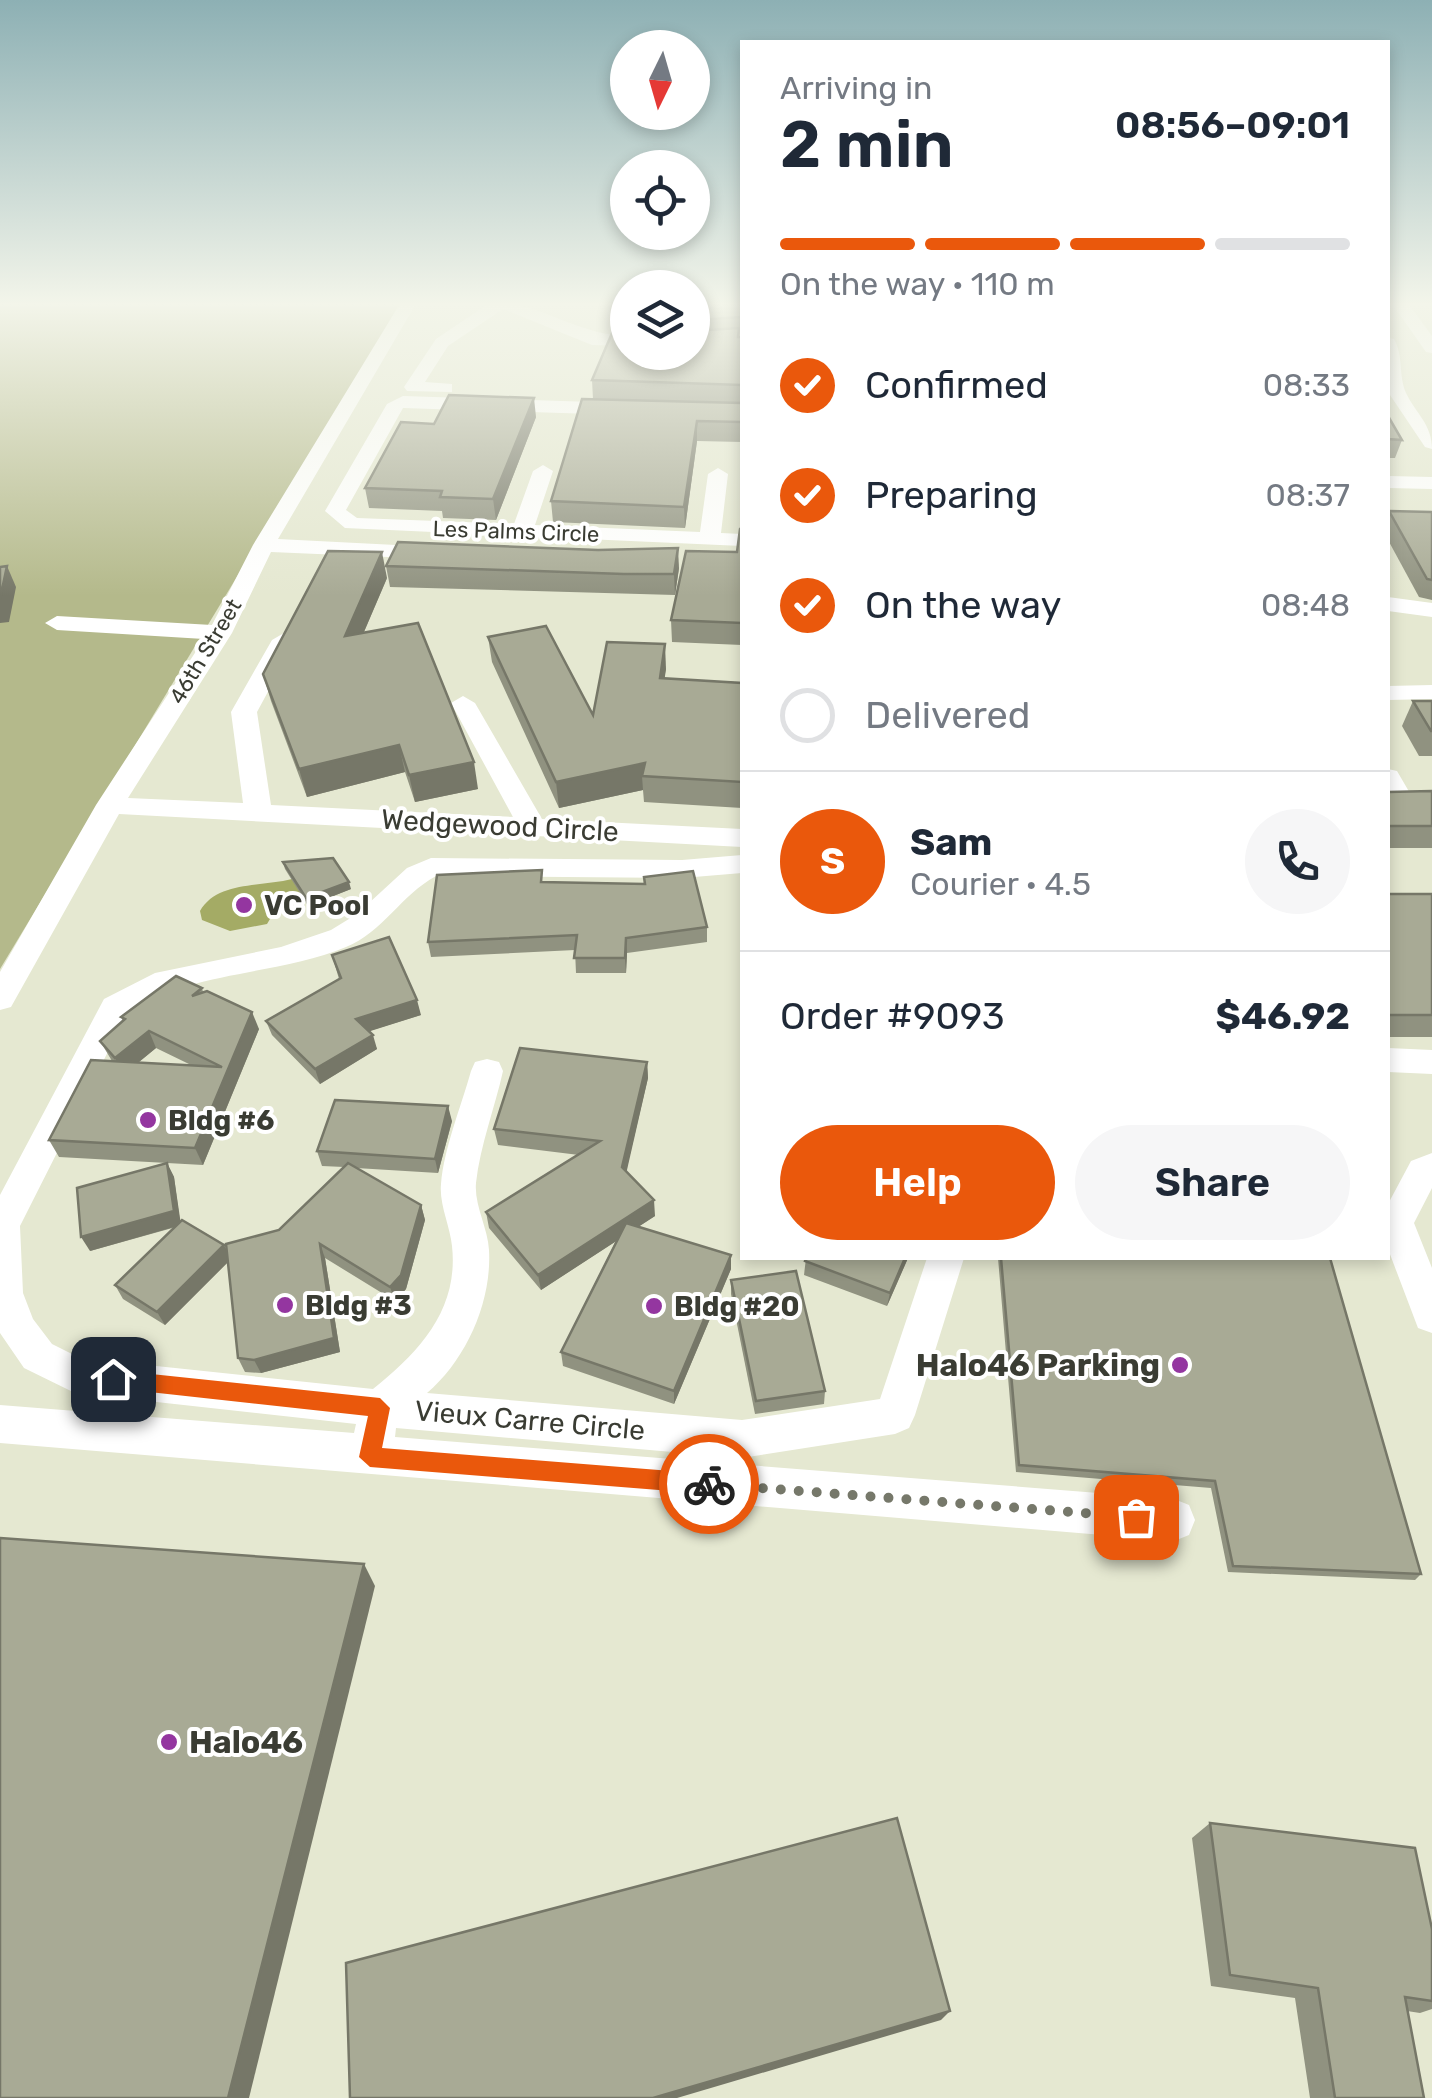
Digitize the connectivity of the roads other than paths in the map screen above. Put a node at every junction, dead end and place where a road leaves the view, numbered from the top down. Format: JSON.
{"nodes":[{"id":1,"x":351,"y":400,"type":"joint"},
{"id":2,"x":616,"y":400,"type":"edge"},
{"id":3,"x":1403,"y":400,"type":"edge"},
{"id":4,"x":402,"y":402,"type":"junction"},
{"id":5,"x":1432,"y":442,"type":"edge"},
{"id":6,"x":543,"y":471,"type":"dead end"},
{"id":7,"x":306,"y":474,"type":"junction"},
{"id":8,"x":718,"y":474,"type":"dead end"},
{"id":9,"x":355,"y":476,"type":"junction"},
{"id":10,"x":1390,"y":482,"type":"edge"},
{"id":11,"x":1432,"y":483,"type":"edge"},
{"id":12,"x":522,"y":531,"type":"junction"},
{"id":13,"x":710,"y":538,"type":"junction"},
{"id":14,"x":740,"y":540,"type":"edge"},
{"id":15,"x":264,"y":545,"type":"junction"},
{"id":16,"x":450,"y":553,"type":"edge"},
{"id":17,"x":740,"y":559,"type":"edge"},
{"id":18,"x":658,"y":560,"type":"edge"},
{"id":19,"x":1390,"y":604,"type":"edge"},
{"id":20,"x":1432,"y":610,"type":"edge"},
{"id":21,"x":298,"y":614,"type":"edge"},
{"id":22,"x":57,"y":624,"type":"dead end"},
{"id":23,"x":220,"y":633,"type":"junction"},
{"id":24,"x":1432,"y":692,"type":"edge"},
{"id":25,"x":1390,"y":693,"type":"edge"},
{"id":26,"x":462,"y":703,"type":"dead end"},
{"id":27,"x":110,"y":805,"type":"junction"},
{"id":28,"x":258,"y":811,"type":"junction"},
{"id":29,"x":532,"y":826,"type":"junction"},
{"id":30,"x":740,"y":838,"type":"edge"},
{"id":31,"x":740,"y":864,"type":"edge"},
{"id":32,"x":0,"y":999,"type":"edge"},
{"id":33,"x":1390,"y":1060,"type":"edge"},
{"id":34,"x":1432,"y":1062,"type":"edge"},
{"id":35,"x":487,"y":1071,"type":"dead end"},
{"id":36,"x":1432,"y":1168,"type":"edge"},
{"id":37,"x":944,"y":1260,"type":"edge"},
{"id":38,"x":1432,"y":1316,"type":"edge"},
{"id":39,"x":380,"y":1408,"type":"junction"},
{"id":40,"x":0,"y":1424,"type":"edge"},
{"id":41,"x":370,"y":1457,"type":"junction"},
{"id":42,"x":1174,"y":1520,"type":"dead end"}],
"edges":[{"from":1,"to":4,"type":"street"},
{"from":1,"to":7,"type":"street","name":"46th Street"},
{"from":2,"to":4,"type":"street"},
{"from":3,"to":5,"type":"street"},
{"from":4,"to":9,"type":"street","name":"Les Palms Circle"},
{"from":6,"to":12,"type":"street"},
{"from":7,"to":9,"type":"street"},
{"from":7,"to":15,"type":"street","name":"46th Street"},
{"from":8,"to":13,"type":"street"},
{"from":9,"to":12,"type":"street","name":"Les Palms Circle"},
{"from":10,"to":11,"type":"street"},
{"from":12,"to":13,"type":"street","name":"Les Palms Circle"},
{"from":13,"to":14,"type":"street","name":"Les Palms Circle"},
{"from":15,"to":16,"type":"street"},
{"from":15,"to":23,"type":"street","name":"46th Street"},
{"from":17,"to":18,"type":"street"},
{"from":19,"to":20,"type":"street"},
{"from":21,"to":28,"type":"street"},
{"from":22,"to":23,"type":"street"},
{"from":23,"to":27,"type":"street","name":"46th Street"},
{"from":24,"to":25,"type":"street"},
{"from":26,"to":29,"type":"street"},
{"from":27,"to":28,"type":"street","name":"Wedgewood Circle"},
{"from":27,"to":32,"type":"street","name":"46th Street"},
{"from":28,"to":29,"type":"street","name":"Wedgewood Circle"},
{"from":29,"to":30,"type":"street","name":"Wedgewood Circle"},
{"from":31,"to":39,"type":"street","name":"Vieux Carre Circle"},
{"from":33,"to":34,"type":"street"},
{"from":35,"to":39,"type":"street"},
{"from":36,"to":38,"type":"street"},
{"from":37,"to":39,"type":"street","name":"Vieux Carre Circle"},
{"from":39,"to":41,"type":"street"},
{"from":40,"to":41,"type":"street"},
{"from":41,"to":42,"type":"street"}]}
